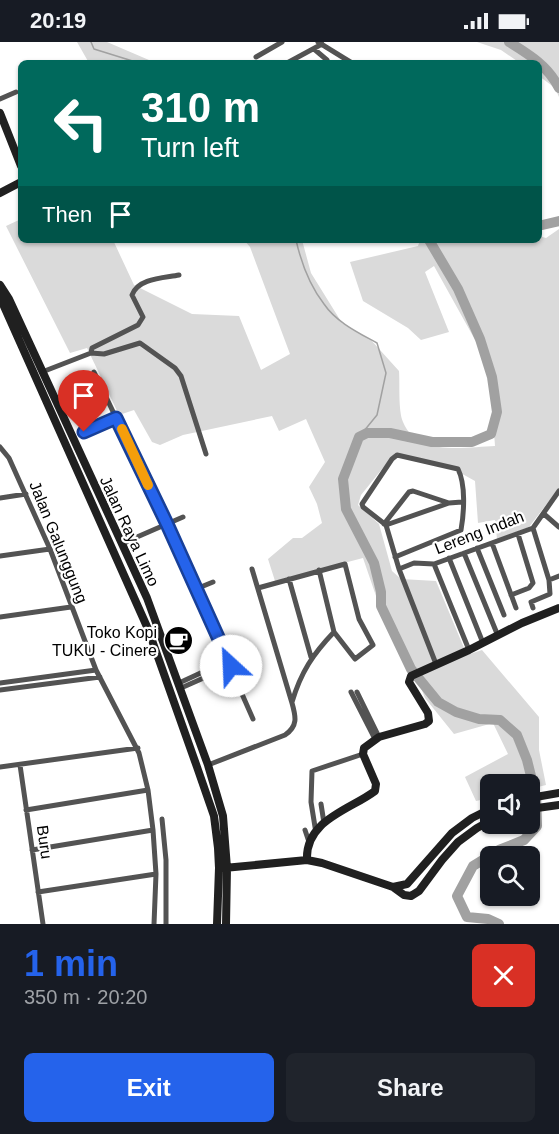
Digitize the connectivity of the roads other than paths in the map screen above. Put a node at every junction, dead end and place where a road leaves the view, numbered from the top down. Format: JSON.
{"nodes":[{"id":1,"x":282,"y":42,"type":"edge"},
{"id":2,"x":320,"y":43,"type":"edge"},
{"id":3,"x":314,"y":49,"type":"junction"},
{"id":4,"x":256,"y":57,"type":"dead end"},
{"id":5,"x":293,"y":60,"type":"edge"},
{"id":6,"x":327,"y":60,"type":"dead end"},
{"id":7,"x":347,"y":60,"type":"edge"},
{"id":8,"x":16,"y":92,"type":"dead end"},
{"id":9,"x":0,"y":99,"type":"edge"},
{"id":10,"x":0,"y":113,"type":"edge"},
{"id":11,"x":2,"y":124,"type":"edge"},
{"id":12,"x":18,"y":159,"type":"edge"},
{"id":13,"x":18,"y":184,"type":"edge"},
{"id":14,"x":0,"y":193,"type":"edge"},
{"id":15,"x":179,"y":275,"type":"dead end"},
{"id":16,"x":1,"y":288,"type":"edge"},
{"id":17,"x":91,"y":353,"type":"junction"},
{"id":18,"x":42,"y":372,"type":"junction"},
{"id":19,"x":94,"y":372,"type":"dead end"},
{"id":20,"x":46,"y":389,"type":"junction"},
{"id":21,"x":116,"y":418,"type":"junction"},
{"id":22,"x":84,"y":432,"type":"dead end"},
{"id":23,"x":0,"y":447,"type":"edge"},
{"id":24,"x":206,"y":453,"type":"dead end"},
{"id":25,"x":559,"y":491,"type":"edge"},
{"id":26,"x":26,"y":494,"type":"junction"},
{"id":27,"x":0,"y":498,"type":"edge"},
{"id":28,"x":462,"y":502,"type":"junction"},
{"id":29,"x":449,"y":503,"type":"junction"},
{"id":30,"x":543,"y":514,"type":"junction"},
{"id":31,"x":183,"y":517,"type":"dead end"},
{"id":32,"x":167,"y":524,"type":"junction"},
{"id":33,"x":385,"y":525,"type":"junction"},
{"id":34,"x":559,"y":526,"type":"edge"},
{"id":35,"x":533,"y":528,"type":"junction"},
{"id":36,"x":115,"y":531,"type":"junction"},
{"id":37,"x":518,"y":534,"type":"junction"},
{"id":38,"x":107,"y":535,"type":"junction"},
{"id":39,"x":492,"y":543,"type":"junction"},
{"id":40,"x":122,"y":544,"type":"junction"},
{"id":41,"x":477,"y":548,"type":"junction"},
{"id":42,"x":50,"y":549,"type":"junction"},
{"id":43,"x":464,"y":553,"type":"junction"},
{"id":44,"x":0,"y":556,"type":"edge"},
{"id":45,"x":395,"y":557,"type":"junction"},
{"id":46,"x":449,"y":558,"type":"junction"},
{"id":47,"x":434,"y":564,"type":"junction"},
{"id":48,"x":252,"y":569,"type":"dead end"},
{"id":49,"x":399,"y":569,"type":"junction"},
{"id":50,"x":319,"y":570,"type":"junction"},
{"id":51,"x":559,"y":576,"type":"edge"},
{"id":52,"x":289,"y":579,"type":"junction"},
{"id":53,"x":549,"y":580,"type":"junction"},
{"id":54,"x":213,"y":582,"type":"dead end"},
{"id":55,"x":258,"y":588,"type":"junction"},
{"id":56,"x":196,"y":589,"type":"junction"},
{"id":57,"x":511,"y":595,"type":"junction"},
{"id":58,"x":71,"y":607,"type":"junction"},
{"id":59,"x":516,"y":608,"type":"dead end"},
{"id":60,"x":532,"y":608,"type":"dead end"},
{"id":61,"x":559,"y":608,"type":"edge"},
{"id":62,"x":504,"y":615,"type":"dead end"},
{"id":63,"x":0,"y":617,"type":"edge"},
{"id":64,"x":334,"y":632,"type":"junction"},
{"id":65,"x":498,"y":636,"type":"junction"},
{"id":66,"x":483,"y":643,"type":"junction"},
{"id":67,"x":469,"y":650,"type":"junction"},
{"id":68,"x":311,"y":657,"type":"junction"},
{"id":69,"x":229,"y":663,"type":"junction"},
{"id":70,"x":436,"y":664,"type":"junction"},
{"id":71,"x":96,"y":670,"type":"junction"},
{"id":72,"x":100,"y":677,"type":"junction"},
{"id":73,"x":0,"y":683,"type":"edge"},
{"id":74,"x":180,"y":686,"type":"junction"},
{"id":75,"x":0,"y":690,"type":"edge"},
{"id":76,"x":354,"y":692,"type":"dead end"},
{"id":77,"x":292,"y":703,"type":"junction"},
{"id":78,"x":253,"y":719,"type":"dead end"},
{"id":79,"x":377,"y":738,"type":"junction"},
{"id":80,"x":138,"y":748,"type":"junction"},
{"id":81,"x":363,"y":754,"type":"junction"},
{"id":82,"x":20,"y":765,"type":"junction"},
{"id":83,"x":207,"y":765,"type":"junction"},
{"id":84,"x":0,"y":767,"type":"edge"},
{"id":85,"x":148,"y":790,"type":"junction"},
{"id":86,"x":559,"y":794,"type":"edge"},
{"id":87,"x":540,"y":796,"type":"edge"},
{"id":88,"x":321,"y":804,"type":"dead end"},
{"id":89,"x":559,"y":805,"type":"edge"},
{"id":90,"x":540,"y":808,"type":"edge"},
{"id":91,"x":27,"y":810,"type":"junction"},
{"id":92,"x":480,"y":814,"type":"edge"},
{"id":93,"x":162,"y":819,"type":"dead end"},
{"id":94,"x":324,"y":823,"type":"junction"},
{"id":95,"x":480,"y":828,"type":"edge"},
{"id":96,"x":153,"y":830,"type":"junction"},
{"id":97,"x":305,"y":830,"type":"dead end"},
{"id":98,"x":316,"y":833,"type":"junction"},
{"id":99,"x":309,"y":842,"type":"junction"},
{"id":100,"x":32,"y":850,"type":"junction"},
{"id":101,"x":307,"y":860,"type":"junction"},
{"id":102,"x":223,"y":868,"type":"junction"},
{"id":103,"x":156,"y":874,"type":"junction"},
{"id":104,"x":393,"y":887,"type":"junction"},
{"id":105,"x":38,"y":892,"type":"junction"},
{"id":106,"x":43,"y":924,"type":"edge"},
{"id":107,"x":154,"y":924,"type":"edge"},
{"id":108,"x":166,"y":924,"type":"edge"},
{"id":109,"x":218,"y":924,"type":"edge"},
{"id":110,"x":226,"y":924,"type":"edge"}],
"edges":[{"from":1,"to":4,"type":"street"},
{"from":2,"to":3,"type":"street"},
{"from":2,"to":7,"type":"street"},
{"from":3,"to":5,"type":"street"},
{"from":3,"to":6,"type":"street"},
{"from":8,"to":9,"type":"street"},
{"from":10,"to":11,"type":"main road"},
{"from":11,"to":12,"type":"main road"},
{"from":13,"to":14,"type":"main road"},
{"from":15,"to":17,"type":"street"},
{"from":16,"to":18,"type":"main road","name":"Jalan Raya Limo"},
{"from":16,"to":20,"type":"main road","name":"Jalan Raya Limo"},
{"from":17,"to":18,"type":"street"},
{"from":17,"to":24,"type":"street"},
{"from":18,"to":20,"type":"main road","name":"Jalan Raya Limo"},
{"from":19,"to":21,"type":"street"},
{"from":20,"to":36,"type":"main road","name":"Jalan Raya Limo"},
{"from":20,"to":38,"type":"main road","name":"Jalan Raya Limo"},
{"from":21,"to":22,"type":"street"},
{"from":21,"to":32,"type":"street"},
{"from":23,"to":26,"type":"street","name":"Jalan Galunggung"},
{"from":25,"to":30,"type":"street","name":"Lereng Indah"},
{"from":26,"to":27,"type":"street"},
{"from":26,"to":42,"type":"street","name":"Jalan Galunggung"},
{"from":28,"to":29,"type":"street"},
{"from":28,"to":33,"type":"street"},
{"from":28,"to":45,"type":"street"},
{"from":29,"to":33,"type":"street"},
{"from":29,"to":33,"type":"street"},
{"from":30,"to":34,"type":"street"},
{"from":30,"to":35,"type":"street","name":"Lereng Indah"},
{"from":31,"to":32,"type":"street"},
{"from":32,"to":40,"type":"street"},
{"from":32,"to":56,"type":"street"},
{"from":33,"to":45,"type":"street"},
{"from":35,"to":37,"type":"street","name":"Lereng Indah"},
{"from":35,"to":53,"type":"street"},
{"from":36,"to":38,"type":"main road"},
{"from":36,"to":40,"type":"main road","name":"Jalan Raya Limo"},
{"from":37,"to":39,"type":"street","name":"Lereng Indah"},
{"from":37,"to":57,"type":"street"},
{"from":38,"to":102,"type":"main road","name":"Jalan Raya Limo"},
{"from":39,"to":41,"type":"street","name":"Lereng Indah"},
{"from":39,"to":57,"type":"street"},
{"from":40,"to":74,"type":"main road","name":"Jalan Raya Limo"},
{"from":41,"to":43,"type":"street","name":"Lereng Indah"},
{"from":41,"to":62,"type":"street"},
{"from":42,"to":44,"type":"street"},
{"from":42,"to":58,"type":"street","name":"Jalan Galunggung"},
{"from":43,"to":46,"type":"street","name":"Lereng Indah"},
{"from":43,"to":65,"type":"street"},
{"from":45,"to":49,"type":"street"},
{"from":46,"to":47,"type":"street","name":"Lereng Indah"},
{"from":46,"to":66,"type":"street"},
{"from":47,"to":49,"type":"street","name":"Lereng Indah"},
{"from":47,"to":67,"type":"street"},
{"from":48,"to":55,"type":"street"},
{"from":49,"to":70,"type":"street"},
{"from":50,"to":52,"type":"street"},
{"from":50,"to":64,"type":"street"},
{"from":50,"to":64,"type":"street"},
{"from":51,"to":53,"type":"street"},
{"from":52,"to":55,"type":"street"},
{"from":52,"to":68,"type":"street"},
{"from":53,"to":60,"type":"street"},
{"from":54,"to":56,"type":"street"},
{"from":55,"to":77,"type":"street"},
{"from":56,"to":69,"type":"street"},
{"from":57,"to":59,"type":"street"},
{"from":58,"to":63,"type":"street"},
{"from":58,"to":71,"type":"street","name":"Jalan Galunggung"},
{"from":61,"to":65,"type":"main road"},
{"from":64,"to":68,"type":"street"},
{"from":65,"to":66,"type":"main road"},
{"from":66,"to":67,"type":"main road"},
{"from":67,"to":70,"type":"main road"},
{"from":68,"to":77,"type":"street"},
{"from":69,"to":74,"type":"street"},
{"from":69,"to":78,"type":"street"},
{"from":70,"to":79,"type":"main road"},
{"from":71,"to":72,"type":"street","name":"Jalan Galunggung"},
{"from":71,"to":73,"type":"street"},
{"from":72,"to":75,"type":"street"},
{"from":72,"to":80,"type":"street","name":"Jalan Galunggung"},
{"from":74,"to":83,"type":"main road","name":"Jalan Raya Limo"},
{"from":76,"to":79,"type":"street"},
{"from":77,"to":83,"type":"street"},
{"from":79,"to":81,"type":"main road"},
{"from":80,"to":82,"type":"street"},
{"from":80,"to":85,"type":"street","name":"Jalan Galunggung"},
{"from":81,"to":94,"type":"main road"},
{"from":81,"to":98,"type":"street"},
{"from":82,"to":84,"type":"street"},
{"from":82,"to":91,"type":"street","name":"Buru"},
{"from":83,"to":102,"type":"main road","name":"Jalan Raya Limo"},
{"from":85,"to":91,"type":"street"},
{"from":85,"to":96,"type":"street","name":"Jalan Galunggung"},
{"from":86,"to":87,"type":"main road"},
{"from":88,"to":94,"type":"street"},
{"from":89,"to":90,"type":"main road"},
{"from":91,"to":100,"type":"street","name":"Buru"},
{"from":92,"to":104,"type":"main road"},
{"from":93,"to":108,"type":"street"},
{"from":94,"to":98,"type":"main road"},
{"from":95,"to":104,"type":"main road"},
{"from":96,"to":100,"type":"street"},
{"from":96,"to":103,"type":"street","name":"Jalan Galunggung"},
{"from":97,"to":99,"type":"street"},
{"from":98,"to":99,"type":"main road"},
{"from":99,"to":101,"type":"main road"},
{"from":100,"to":105,"type":"street","name":"Buru"},
{"from":101,"to":102,"type":"main road"},
{"from":101,"to":104,"type":"main road"},
{"from":102,"to":109,"type":"main road","name":"Jalan Raya Limo"},
{"from":102,"to":110,"type":"main road","name":"Jalan Raya Limo"},
{"from":103,"to":105,"type":"street"},
{"from":103,"to":107,"type":"street","name":"Jalan Galunggung"},
{"from":105,"to":106,"type":"street","name":"Buru"}]}
